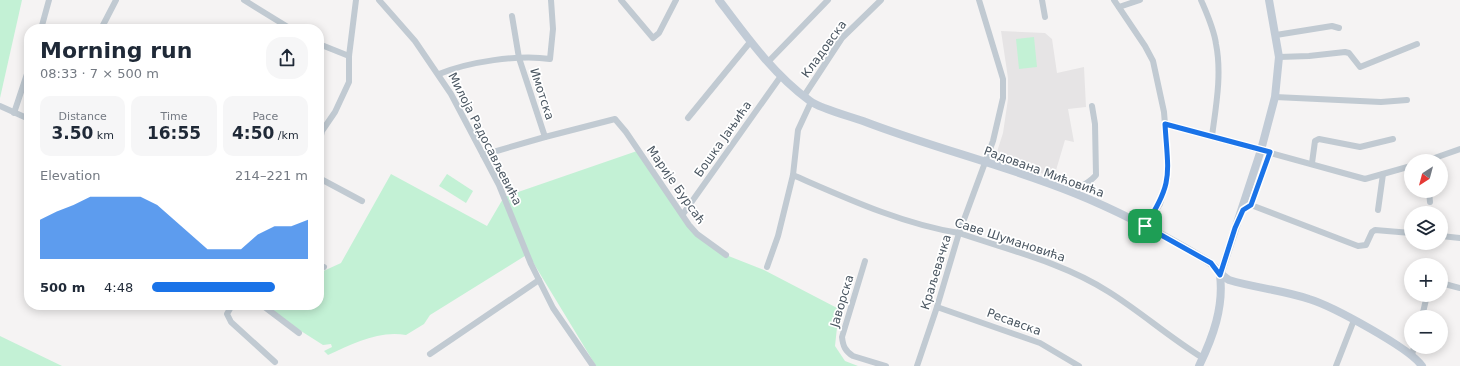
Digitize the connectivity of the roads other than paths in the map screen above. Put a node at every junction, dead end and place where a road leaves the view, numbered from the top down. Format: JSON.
{"nodes":[{"id":1,"x":49,"y":0,"type":"edge"},
{"id":2,"x":116,"y":0,"type":"edge"},
{"id":3,"x":244,"y":0,"type":"edge"},
{"id":4,"x":356,"y":0,"type":"edge"},
{"id":5,"x":379,"y":0,"type":"edge"},
{"id":6,"x":551,"y":0,"type":"edge"},
{"id":7,"x":621,"y":0,"type":"edge"},
{"id":8,"x":676,"y":0,"type":"edge"},
{"id":9,"x":719,"y":0,"type":"edge"},
{"id":10,"x":828,"y":0,"type":"edge"},
{"id":11,"x":881,"y":0,"type":"edge"},
{"id":12,"x":979,"y":0,"type":"edge"},
{"id":13,"x":1042,"y":0,"type":"edge"},
{"id":14,"x":1114,"y":0,"type":"edge"},
{"id":15,"x":1140,"y":0,"type":"edge"},
{"id":16,"x":1201,"y":0,"type":"edge"},
{"id":17,"x":1268,"y":0,"type":"edge"},
{"id":18,"x":1119,"y":8,"type":"junction"},
{"id":19,"x":512,"y":16,"type":"dead end"},
{"id":20,"x":1045,"y":17,"type":"dead end"},
{"id":21,"x":42,"y":24,"type":"edge"},
{"id":22,"x":104,"y":24,"type":"edge"},
{"id":23,"x":283,"y":24,"type":"edge"},
{"id":24,"x":1339,"y":28,"type":"dead end"},
{"id":25,"x":1276,"y":35,"type":"junction"},
{"id":26,"x":751,"y":41,"type":"junction"},
{"id":27,"x":1417,"y":44,"type":"dead end"},
{"id":28,"x":324,"y":46,"type":"edge"},
{"id":29,"x":349,"y":56,"type":"junction"},
{"id":30,"x":1279,"y":57,"type":"junction"},
{"id":31,"x":519,"y":58,"type":"junction"},
{"id":32,"x":768,"y":62,"type":"junction"},
{"id":33,"x":439,"y":74,"type":"junction"},
{"id":34,"x":780,"y":76,"type":"junction"},
{"id":35,"x":24,"y":83,"type":"edge"},
{"id":36,"x":804,"y":96,"type":"junction"},
{"id":37,"x":1275,"y":97,"type":"junction"},
{"id":38,"x":1408,"y":100,"type":"dead end"},
{"id":39,"x":811,"y":102,"type":"junction"},
{"id":40,"x":0,"y":106,"type":"edge"},
{"id":41,"x":1092,"y":106,"type":"dead end"},
{"id":42,"x":14,"y":113,"type":"junction"},
{"id":43,"x":24,"y":117,"type":"edge"},
{"id":44,"x":688,"y":118,"type":"dead end"},
{"id":45,"x":1165,"y":124,"type":"junction"},
{"id":46,"x":324,"y":128,"type":"edge"},
{"id":47,"x":1212,"y":136,"type":"junction"},
{"id":48,"x":545,"y":137,"type":"junction"},
{"id":49,"x":1393,"y":139,"type":"dead end"},
{"id":50,"x":1460,"y":149,"type":"edge"},
{"id":51,"x":1261,"y":150,"type":"junction"},
{"id":52,"x":1270,"y":152,"type":"junction"},
{"id":53,"x":1446,"y":154,"type":"edge"},
{"id":54,"x":483,"y":155,"type":"junction"},
{"id":55,"x":985,"y":162,"type":"junction"},
{"id":56,"x":1312,"y":163,"type":"junction"},
{"id":57,"x":1404,"y":168,"type":"edge"},
{"id":58,"x":1383,"y":174,"type":"junction"},
{"id":59,"x":794,"y":175,"type":"junction"},
{"id":60,"x":324,"y":181,"type":"edge"},
{"id":61,"x":1073,"y":193,"type":"junction"},
{"id":62,"x":1430,"y":198,"type":"edge"},
{"id":63,"x":362,"y":201,"type":"dead end"},
{"id":64,"x":1430,"y":202,"type":"dead end"},
{"id":65,"x":1251,"y":205,"type":"junction"},
{"id":66,"x":1243,"y":210,"type":"junction"},
{"id":67,"x":1378,"y":210,"type":"dead end"},
{"id":68,"x":683,"y":214,"type":"junction"},
{"id":69,"x":1145,"y":226,"type":"junction"},
{"id":70,"x":1404,"y":232,"type":"edge"},
{"id":71,"x":959,"y":233,"type":"junction"},
{"id":72,"x":1448,"y":237,"type":"edge"},
{"id":73,"x":1460,"y":238,"type":"edge"},
{"id":74,"x":726,"y":256,"type":"dead end"},
{"id":75,"x":865,"y":261,"type":"dead end"},
{"id":76,"x":767,"y":267,"type":"dead end"},
{"id":77,"x":1220,"y":275,"type":"junction"},
{"id":78,"x":539,"y":280,"type":"junction"},
{"id":79,"x":1448,"y":285,"type":"edge"},
{"id":80,"x":1460,"y":288,"type":"edge"},
{"id":81,"x":937,"y":307,"type":"junction"},
{"id":82,"x":230,"y":310,"type":"edge"},
{"id":83,"x":269,"y":310,"type":"edge"},
{"id":84,"x":1354,"y":320,"type":"junction"},
{"id":85,"x":299,"y":333,"type":"dead end"},
{"id":86,"x":1404,"y":346,"type":"edge"},
{"id":87,"x":430,"y":354,"type":"dead end"},
{"id":88,"x":1415,"y":354,"type":"edge"},
{"id":89,"x":1203,"y":358,"type":"junction"},
{"id":90,"x":275,"y":362,"type":"dead end"},
{"id":91,"x":593,"y":366,"type":"edge"},
{"id":92,"x":886,"y":366,"type":"edge"},
{"id":93,"x":917,"y":366,"type":"edge"},
{"id":94,"x":1080,"y":366,"type":"edge"},
{"id":95,"x":1199,"y":366,"type":"edge"},
{"id":96,"x":1336,"y":366,"type":"edge"},
{"id":97,"x":1422,"y":366,"type":"edge"}],
"edges":[{"from":1,"to":21,"type":"street"},
{"from":2,"to":22,"type":"street"},
{"from":3,"to":23,"type":"street"},
{"from":4,"to":29,"type":"street"},
{"from":5,"to":33,"type":"street","name":"Милоја Радосављевића"},
{"from":6,"to":31,"type":"street"},
{"from":7,"to":8,"type":"street"},
{"from":9,"to":26,"type":"street","name":"Радована Мићовића"},
{"from":10,"to":32,"type":"street"},
{"from":11,"to":36,"type":"street","name":"Кладовска"},
{"from":12,"to":55,"type":"street","name":"Краљевачка"},
{"from":13,"to":20,"type":"street"},
{"from":14,"to":18,"type":"street"},
{"from":15,"to":18,"type":"street"},
{"from":16,"to":47,"type":"street"},
{"from":17,"to":25,"type":"street"},
{"from":18,"to":45,"type":"street"},
{"from":19,"to":31,"type":"street"},
{"from":24,"to":25,"type":"street"},
{"from":25,"to":30,"type":"street"},
{"from":26,"to":32,"type":"street","name":"Радована Мићовића"},
{"from":26,"to":44,"type":"street"},
{"from":27,"to":30,"type":"street"},
{"from":28,"to":29,"type":"street"},
{"from":29,"to":46,"type":"street"},
{"from":30,"to":37,"type":"street"},
{"from":31,"to":33,"type":"street"},
{"from":31,"to":48,"type":"street","name":"Имотска"},
{"from":32,"to":34,"type":"street","name":"Радована Мићовића"},
{"from":33,"to":54,"type":"street","name":"Милоја Радосављевића"},
{"from":34,"to":36,"type":"street","name":"Радована Мићовића"},
{"from":34,"to":68,"type":"street","name":"Бошка Јањића"},
{"from":35,"to":42,"type":"street"},
{"from":36,"to":39,"type":"street","name":"Радована Мићовића"},
{"from":37,"to":38,"type":"street"},
{"from":37,"to":51,"type":"street"},
{"from":39,"to":55,"type":"street","name":"Радована Мићовића"},
{"from":39,"to":59,"type":"street"},
{"from":40,"to":42,"type":"street"},
{"from":41,"to":61,"type":"street"},
{"from":42,"to":43,"type":"street"},
{"from":45,"to":47,"type":"street"},
{"from":45,"to":69,"type":"street"},
{"from":47,"to":51,"type":"street"},
{"from":48,"to":54,"type":"street"},
{"from":48,"to":68,"type":"street","name":"Марије Бурсаћ"},
{"from":49,"to":56,"type":"street"},
{"from":50,"to":53,"type":"street"},
{"from":51,"to":52,"type":"street"},
{"from":51,"to":66,"type":"street"},
{"from":52,"to":56,"type":"street"},
{"from":52,"to":65,"type":"street"},
{"from":54,"to":78,"type":"street","name":"Милоја Радосављевића"},
{"from":55,"to":61,"type":"street","name":"Радована Мићовића"},
{"from":55,"to":71,"type":"street","name":"Краљевачка"},
{"from":56,"to":58,"type":"street"},
{"from":57,"to":58,"type":"street"},
{"from":58,"to":67,"type":"street"},
{"from":59,"to":71,"type":"street","name":"Саве Шумановића"},
{"from":59,"to":76,"type":"street"},
{"from":60,"to":63,"type":"street"},
{"from":61,"to":69,"type":"street","name":"Радована Мићовића"},
{"from":62,"to":64,"type":"street"},
{"from":65,"to":66,"type":"street"},
{"from":65,"to":70,"type":"street"},
{"from":66,"to":77,"type":"street"},
{"from":68,"to":74,"type":"street","name":"Марије Бурсаћ"},
{"from":69,"to":77,"type":"street","name":"Радована Мићовића"},
{"from":71,"to":81,"type":"street","name":"Краљевачка"},
{"from":71,"to":89,"type":"street","name":"Саве Шумановића"},
{"from":72,"to":73,"type":"street"},
{"from":75,"to":92,"type":"street","name":"Јаворска"},
{"from":77,"to":84,"type":"street","name":"Радована Мићовића"},
{"from":77,"to":89,"type":"street"},
{"from":78,"to":87,"type":"street"},
{"from":78,"to":91,"type":"street","name":"Милоја Радосављевића"},
{"from":79,"to":80,"type":"street"},
{"from":81,"to":93,"type":"street","name":"Краљевачка"},
{"from":81,"to":94,"type":"street","name":"Ресавска"},
{"from":82,"to":90,"type":"street"},
{"from":83,"to":85,"type":"street"},
{"from":84,"to":86,"type":"street","name":"Радована Мићовића"},
{"from":84,"to":96,"type":"street"},
{"from":88,"to":97,"type":"street","name":"Радована Мићовића"},
{"from":89,"to":95,"type":"street"}]}
